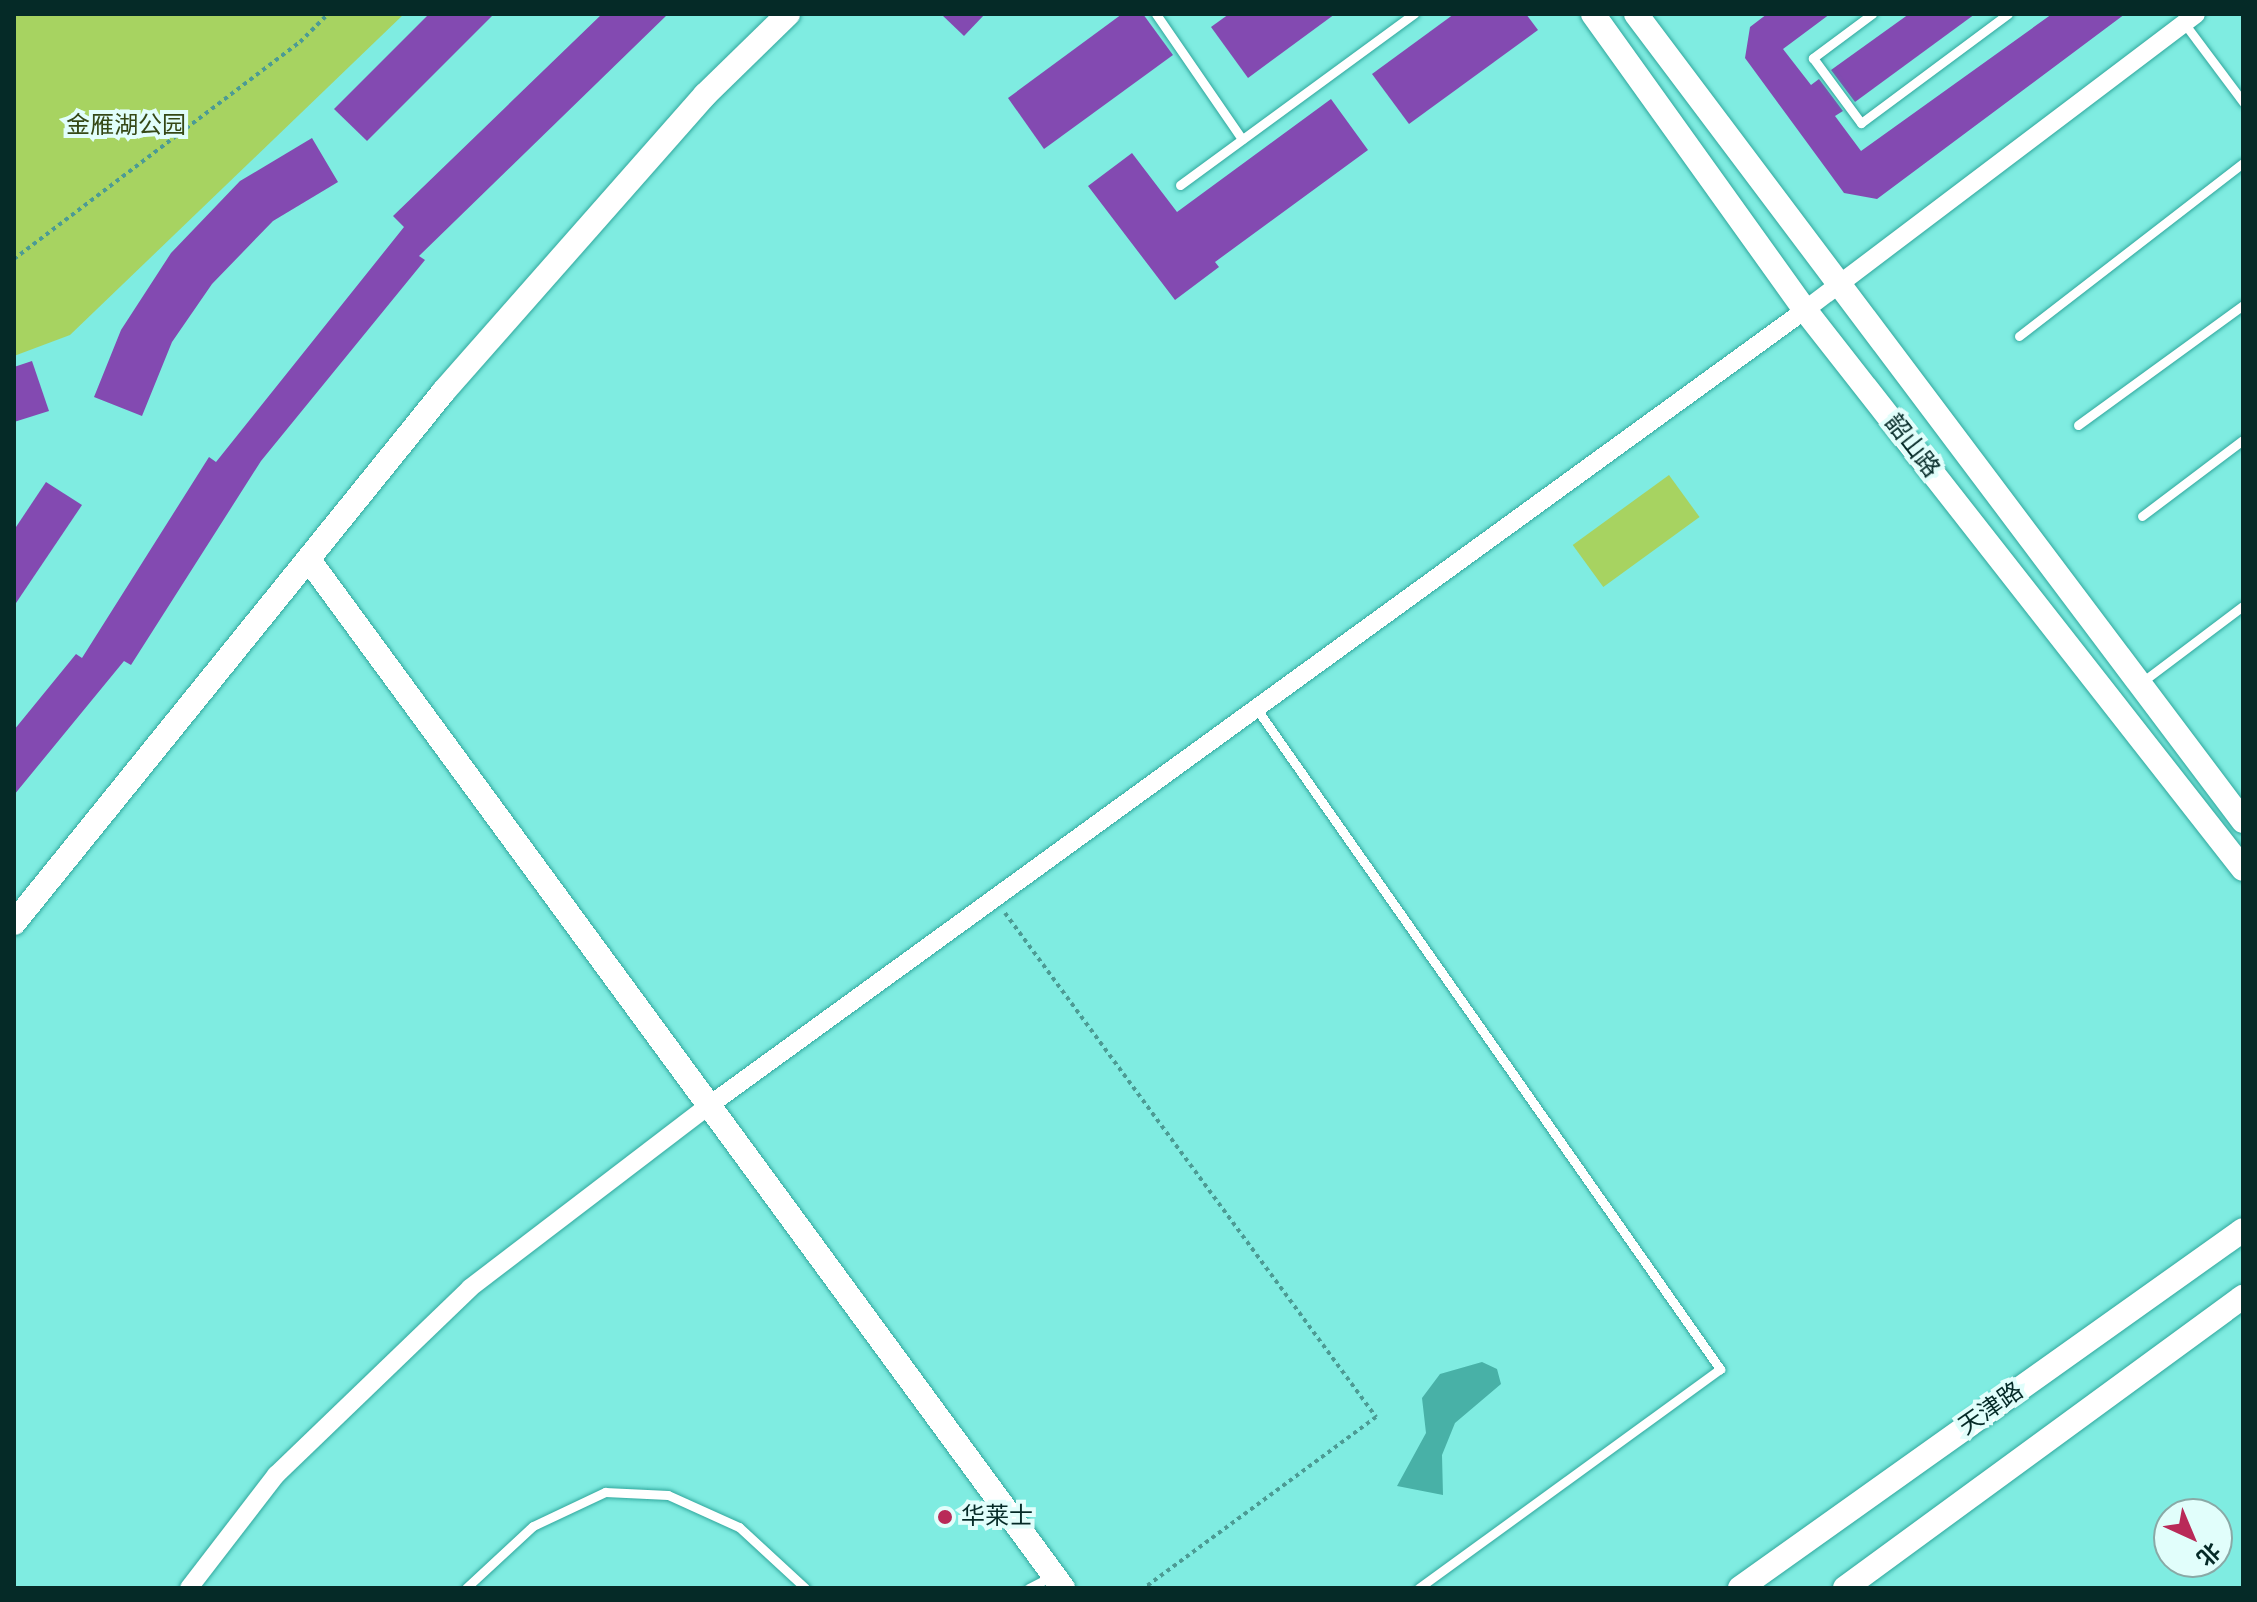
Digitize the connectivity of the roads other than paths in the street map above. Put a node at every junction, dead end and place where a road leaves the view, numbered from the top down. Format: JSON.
{"nodes":[{"id":1,"x":788,"y":14,"type":"edge"},
{"id":2,"x":1156,"y":14,"type":"edge"},
{"id":3,"x":1414,"y":14,"type":"edge"},
{"id":4,"x":1593,"y":14,"type":"edge"},
{"id":5,"x":1636,"y":14,"type":"edge"},
{"id":6,"x":1872,"y":14,"type":"edge"},
{"id":7,"x":2008,"y":14,"type":"edge"},
{"id":8,"x":2190,"y":18,"type":"edge"},
{"id":9,"x":2243,"y":102,"type":"edge"},
{"id":10,"x":1242,"y":139,"type":"junction"},
{"id":11,"x":2243,"y":163,"type":"edge"},
{"id":12,"x":1180,"y":185,"type":"dead end"},
{"id":13,"x":1837,"y":285,"type":"junction"},
{"id":14,"x":2243,"y":305,"type":"edge"},
{"id":15,"x":1805,"y":310,"type":"junction"},
{"id":16,"x":2019,"y":336,"type":"dead end"},
{"id":17,"x":2078,"y":425,"type":"dead end"},
{"id":18,"x":2243,"y":440,"type":"edge"},
{"id":19,"x":2142,"y":516,"type":"dead end"},
{"id":20,"x":309,"y":560,"type":"junction"},
{"id":21,"x":2243,"y":606,"type":"edge"},
{"id":22,"x":2139,"y":684,"type":"junction"},
{"id":23,"x":1256,"y":708,"type":"junction"},
{"id":24,"x":2243,"y":821,"type":"edge"},
{"id":25,"x":2243,"y":869,"type":"edge"},
{"id":26,"x":14,"y":923,"type":"edge"},
{"id":27,"x":711,"y":1104,"type":"junction"},
{"id":28,"x":2243,"y":1230,"type":"edge"},
{"id":29,"x":2243,"y":1297,"type":"edge"},
{"id":30,"x":1059,"y":1582,"type":"edge"},
{"id":31,"x":189,"y":1588,"type":"edge"},
{"id":32,"x":466,"y":1588,"type":"edge"},
{"id":33,"x":805,"y":1588,"type":"edge"},
{"id":34,"x":1029,"y":1588,"type":"edge"},
{"id":35,"x":1419,"y":1588,"type":"edge"},
{"id":36,"x":1740,"y":1588,"type":"edge"},
{"id":37,"x":1845,"y":1588,"type":"edge"}],
"edges":[{"from":1,"to":20,"type":"main road"},
{"from":2,"to":10,"type":"lane"},
{"from":3,"to":10,"type":"lane"},
{"from":4,"to":15,"type":"main road","name":"韶山路"},
{"from":5,"to":13,"type":"main road","name":"韶山路"},
{"from":6,"to":7,"type":"lane"},
{"from":8,"to":9,"type":"lane"},
{"from":8,"to":13,"type":"street"},
{"from":10,"to":12,"type":"lane"},
{"from":11,"to":16,"type":"lane"},
{"from":13,"to":15,"type":"street"},
{"from":13,"to":22,"type":"main road","name":"韶山路"},
{"from":14,"to":17,"type":"lane"},
{"from":15,"to":23,"type":"street"},
{"from":15,"to":25,"type":"main road","name":"韶山路"},
{"from":18,"to":19,"type":"lane"},
{"from":20,"to":26,"type":"main road"},
{"from":20,"to":27,"type":"main road"},
{"from":21,"to":22,"type":"lane"},
{"from":22,"to":24,"type":"main road","name":"韶山路"},
{"from":23,"to":27,"type":"street"},
{"from":23,"to":35,"type":"lane"},
{"from":27,"to":30,"type":"main road"},
{"from":27,"to":31,"type":"street"},
{"from":28,"to":36,"type":"main road","name":"天津路"},
{"from":29,"to":37,"type":"main road"},
{"from":30,"to":34,"type":"lane"},
{"from":32,"to":33,"type":"lane"}]}
